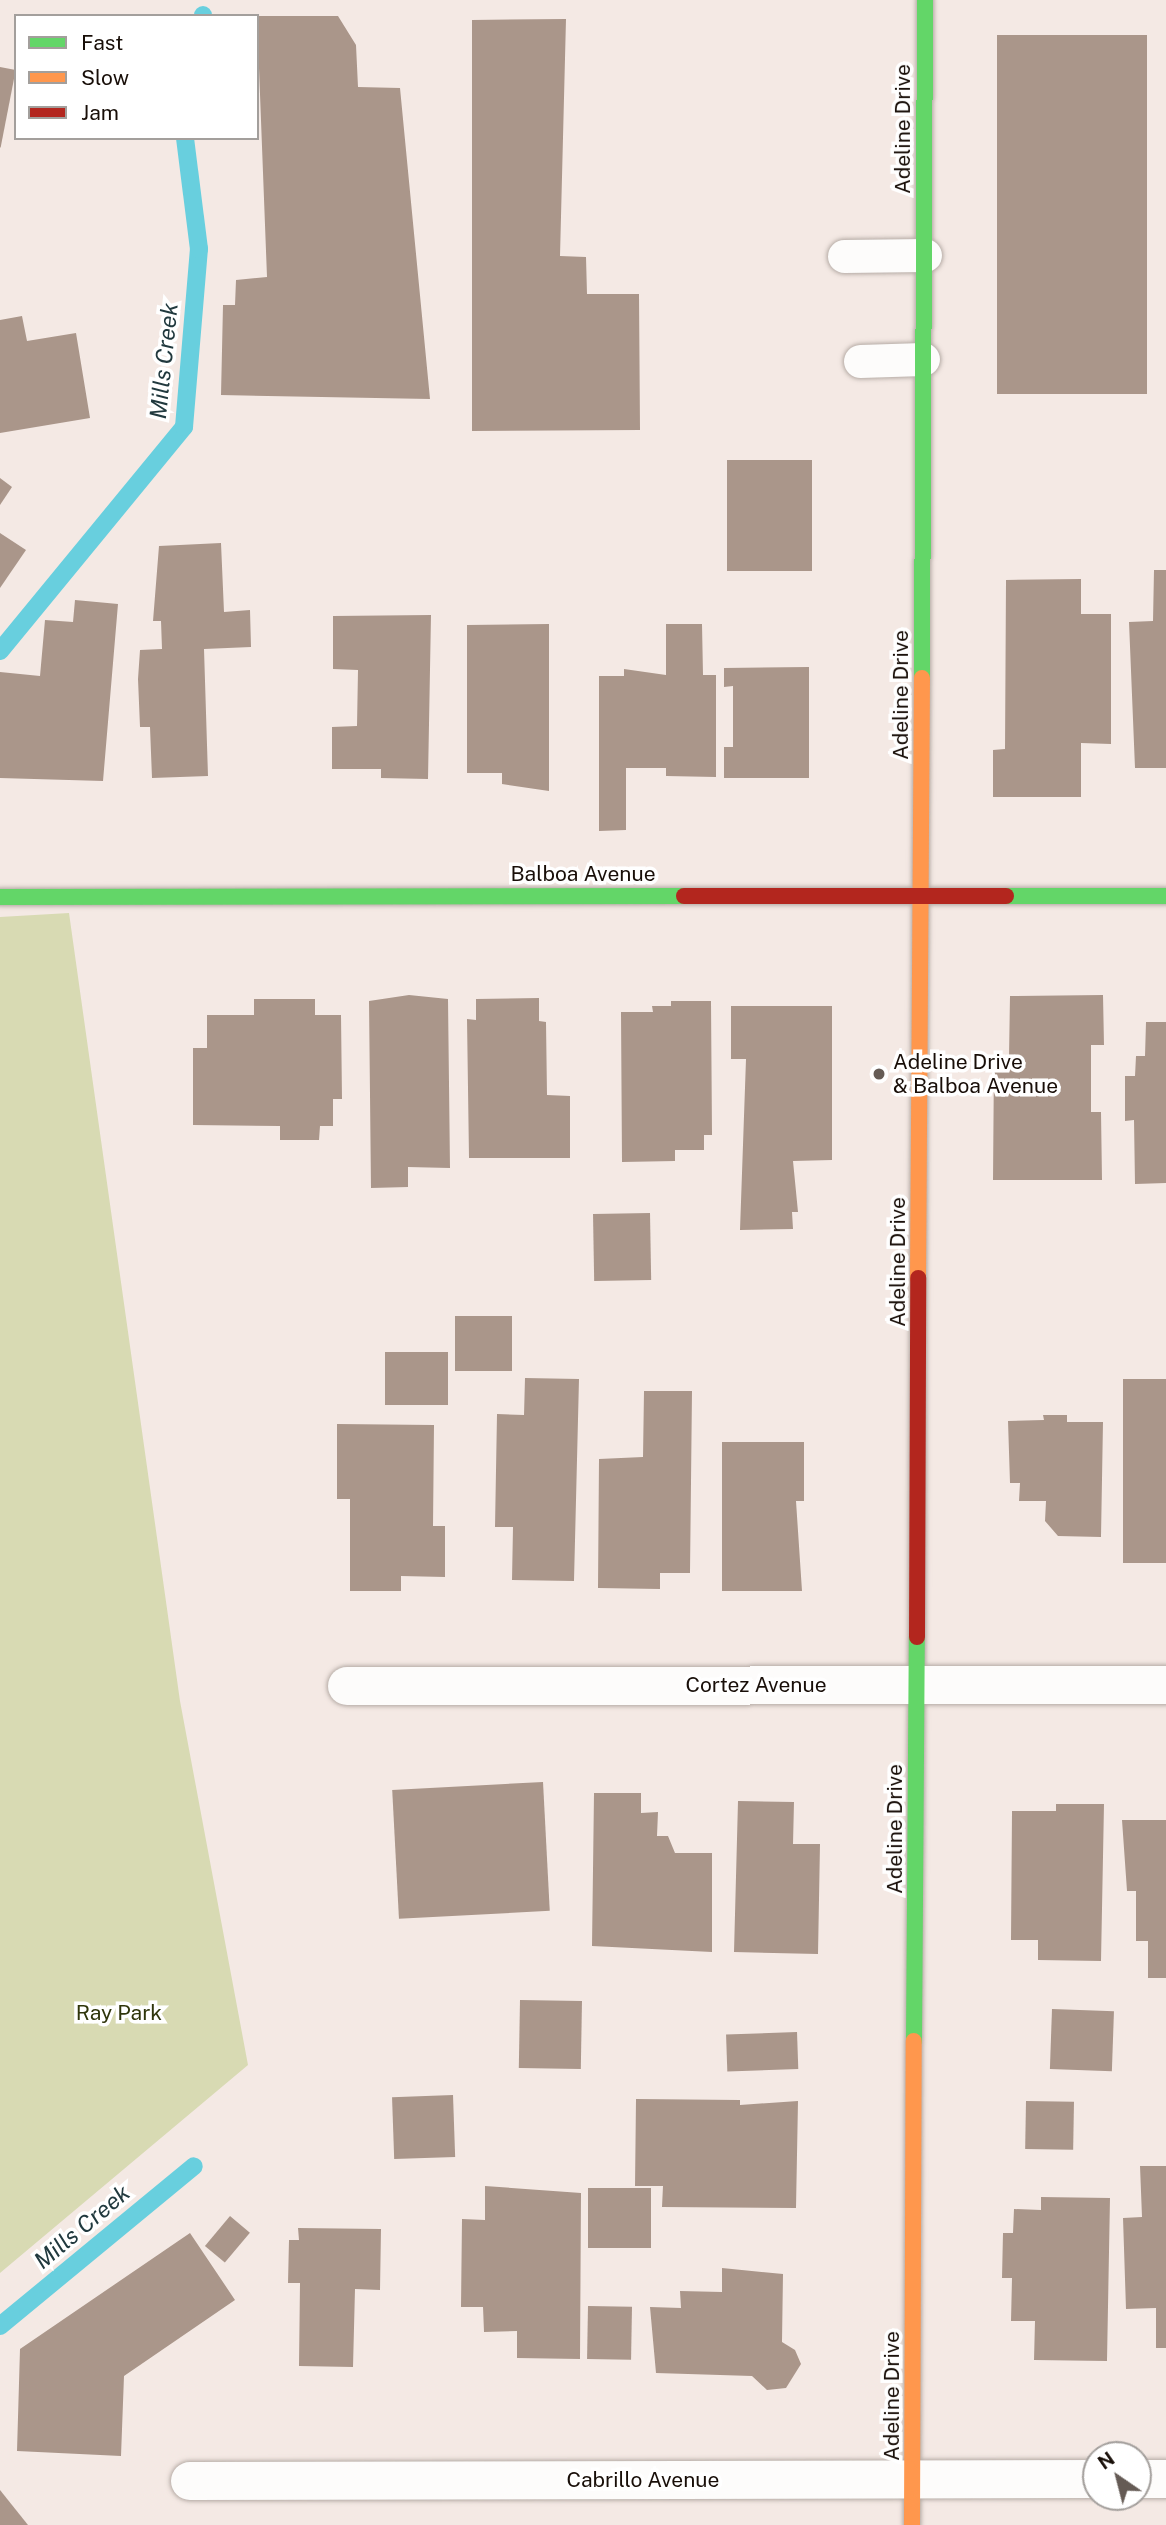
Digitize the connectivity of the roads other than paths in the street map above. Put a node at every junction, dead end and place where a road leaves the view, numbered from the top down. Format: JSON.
{"nodes":[{"id":1,"x":925,"y":0,"type":"edge"},
{"id":2,"x":925,"y":255,"type":"junction"},
{"id":3,"x":844,"y":256,"type":"dead end"},
{"id":4,"x":923,"y":359,"type":"junction"},
{"id":5,"x":860,"y":361,"type":"dead end"},
{"id":6,"x":920,"y":895,"type":"junction"},
{"id":7,"x":1166,"y":896,"type":"edge"},
{"id":8,"x":0,"y":897,"type":"edge"},
{"id":9,"x":916,"y":1685,"type":"junction"},
{"id":10,"x":1166,"y":1685,"type":"edge"},
{"id":11,"x":346,"y":1686,"type":"dead end"},
{"id":12,"x":913,"y":2479,"type":"junction"},
{"id":13,"x":1082,"y":2479,"type":"edge"},
{"id":14,"x":190,"y":2481,"type":"dead end"},
{"id":15,"x":912,"y":2525,"type":"edge"}],
"edges":[{"from":1,"to":2,"type":"street","name":"Adeline Drive"},
{"from":2,"to":3,"type":"lane"},
{"from":2,"to":4,"type":"street","name":"Adeline Drive"},
{"from":4,"to":5,"type":"lane"},
{"from":4,"to":6,"type":"street","name":"Adeline Drive"},
{"from":6,"to":7,"type":"street","name":"Balboa Avenue"},
{"from":6,"to":8,"type":"street","name":"Balboa Avenue"},
{"from":6,"to":9,"type":"street","name":"Adeline Drive"},
{"from":9,"to":10,"type":"street","name":"Cortez Avenue"},
{"from":9,"to":11,"type":"street","name":"Cortez Avenue"},
{"from":9,"to":12,"type":"street","name":"Adeline Drive"},
{"from":12,"to":13,"type":"street","name":"Cabrillo Avenue"},
{"from":12,"to":14,"type":"street","name":"Cabrillo Avenue"},
{"from":12,"to":15,"type":"street","name":"Adeline Drive"}]}
